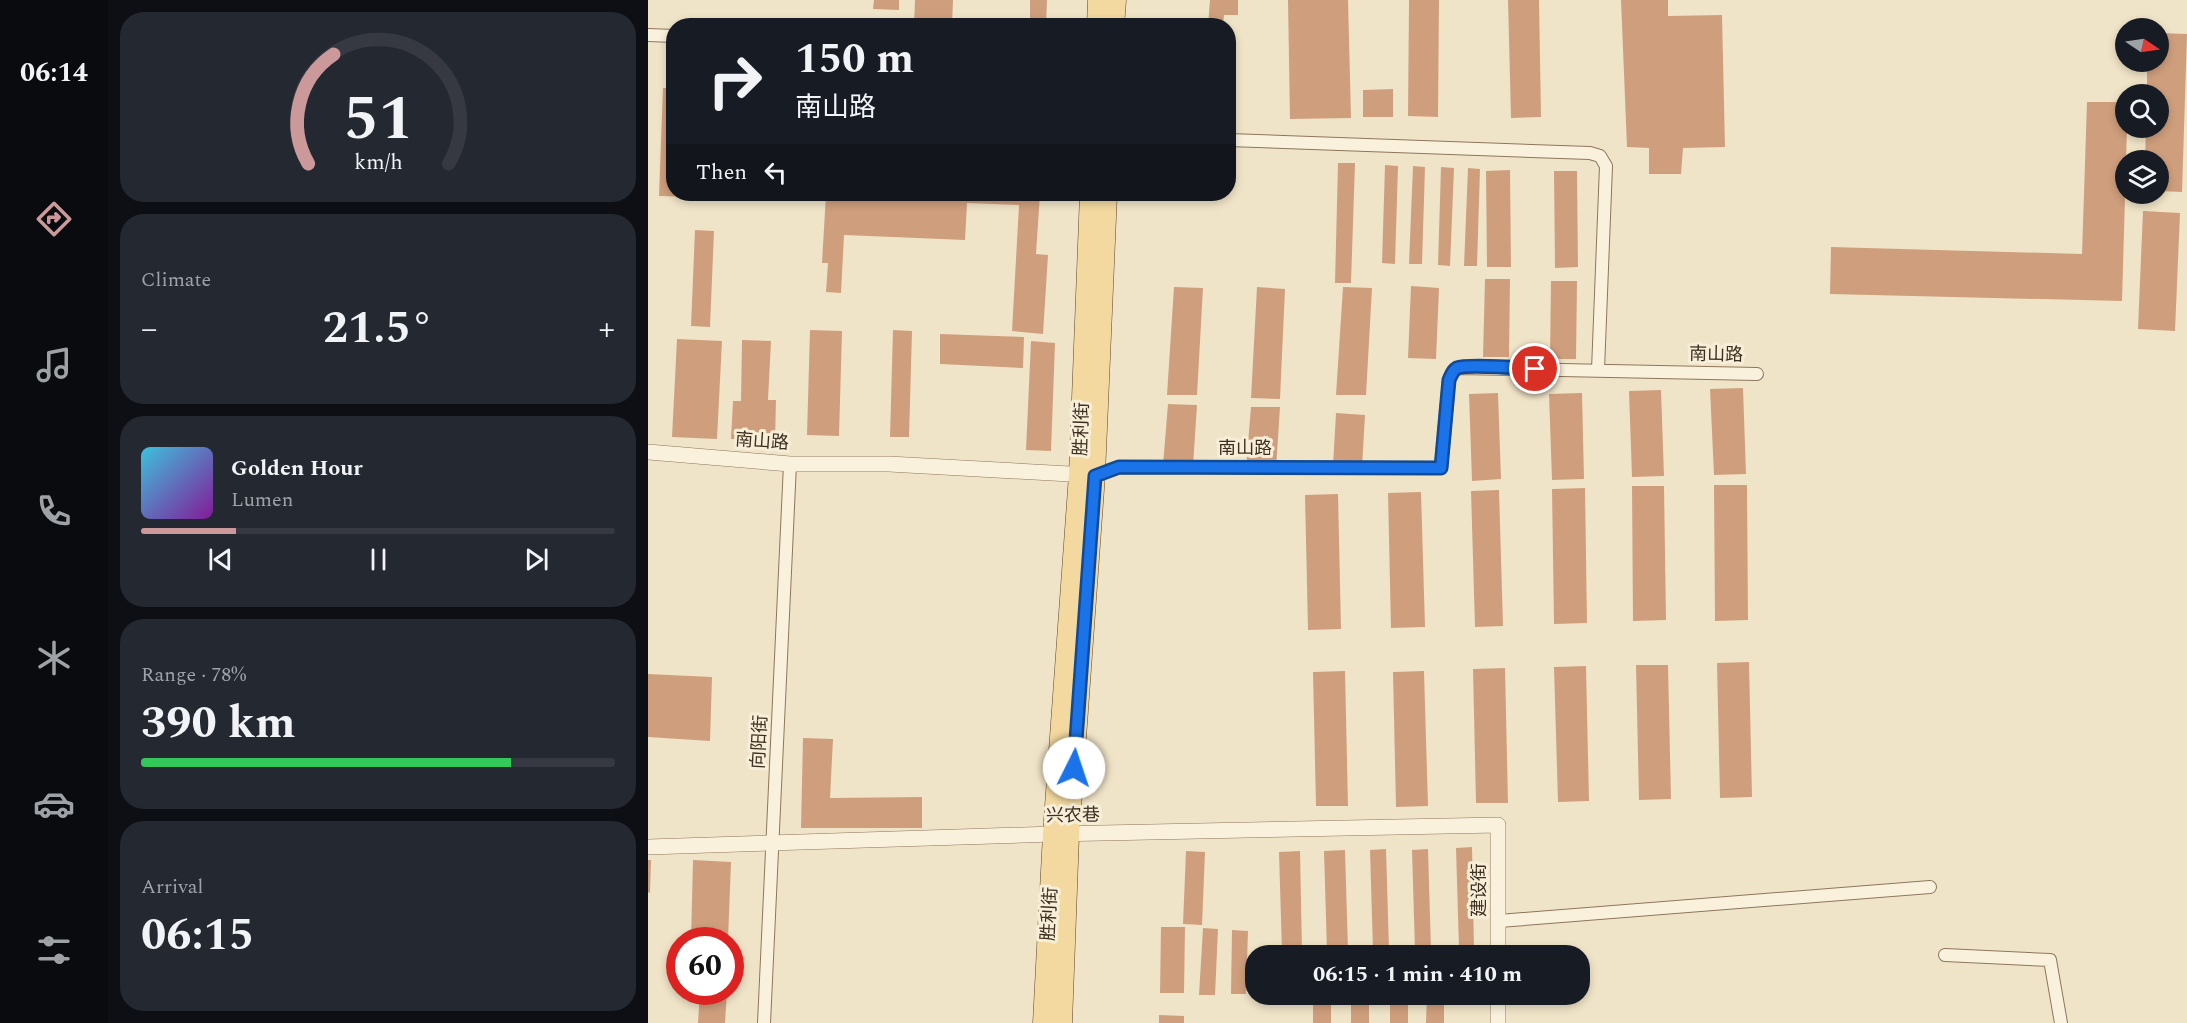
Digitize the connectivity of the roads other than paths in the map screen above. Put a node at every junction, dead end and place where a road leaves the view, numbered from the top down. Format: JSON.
{"nodes":[{"id":1,"x":1098,"y":0,"type":"edge"},
{"id":2,"x":1116,"y":0,"type":"edge"},
{"id":3,"x":1097,"y":18,"type":"edge"},
{"id":4,"x":1115,"y":18,"type":"edge"},
{"id":5,"x":648,"y":35,"type":"edge"},
{"id":6,"x":666,"y":36,"type":"edge"},
{"id":7,"x":1236,"y":140,"type":"edge"},
{"id":8,"x":1090,"y":201,"type":"edge"},
{"id":9,"x":1107,"y":201,"type":"edge"},
{"id":10,"x":1598,"y":370,"type":"junction"},
{"id":11,"x":1757,"y":374,"type":"dead end"},
{"id":12,"x":648,"y":452,"type":"edge"},
{"id":13,"x":790,"y":464,"type":"junction"},
{"id":14,"x":1087,"y":475,"type":"junction"},
{"id":15,"x":1498,"y":825,"type":"joint"},
{"id":16,"x":1061,"y":835,"type":"junction"},
{"id":17,"x":772,"y":843,"type":"junction"},
{"id":18,"x":648,"y":846,"type":"edge"},
{"id":19,"x":1930,"y":886,"type":"dead end"},
{"id":20,"x":1498,"y":921,"type":"junction"},
{"id":21,"x":1498,"y":945,"type":"edge"},
{"id":22,"x":1945,"y":955,"type":"dead end"},
{"id":23,"x":1498,"y":1005,"type":"edge"},
{"id":24,"x":764,"y":1023,"type":"edge"},
{"id":25,"x":1043,"y":1023,"type":"edge"},
{"id":26,"x":1062,"y":1023,"type":"edge"},
{"id":27,"x":1498,"y":1023,"type":"edge"},
{"id":28,"x":2061,"y":1023,"type":"edge"}],
"edges":[{"from":1,"to":3,"type":"main road"},
{"from":2,"to":4,"type":"main road"},
{"from":5,"to":6,"type":"street"},
{"from":7,"to":10,"type":"street"},
{"from":8,"to":14,"type":"main road","name":"胜利街"},
{"from":9,"to":14,"type":"main road","name":"胜利街"},
{"from":10,"to":11,"type":"street","name":"南山路"},
{"from":10,"to":14,"type":"street","name":"南山路"},
{"from":12,"to":13,"type":"street","name":"南山路"},
{"from":13,"to":14,"type":"street","name":"南山路"},
{"from":13,"to":17,"type":"street","name":"向阳街"},
{"from":14,"to":16,"type":"main road","name":"胜利街"},
{"from":15,"to":16,"type":"street","name":"兴农巷"},
{"from":15,"to":20,"type":"street","name":"建设街"},
{"from":16,"to":17,"type":"street","name":"兴农巷"},
{"from":16,"to":25,"type":"main road","name":"胜利街"},
{"from":16,"to":26,"type":"main road","name":"胜利街"},
{"from":17,"to":18,"type":"street","name":"兴农巷"},
{"from":17,"to":24,"type":"street","name":"向阳街"},
{"from":19,"to":20,"type":"street"},
{"from":20,"to":21,"type":"street","name":"建设街"},
{"from":22,"to":28,"type":"street"},
{"from":23,"to":27,"type":"street"}]}
